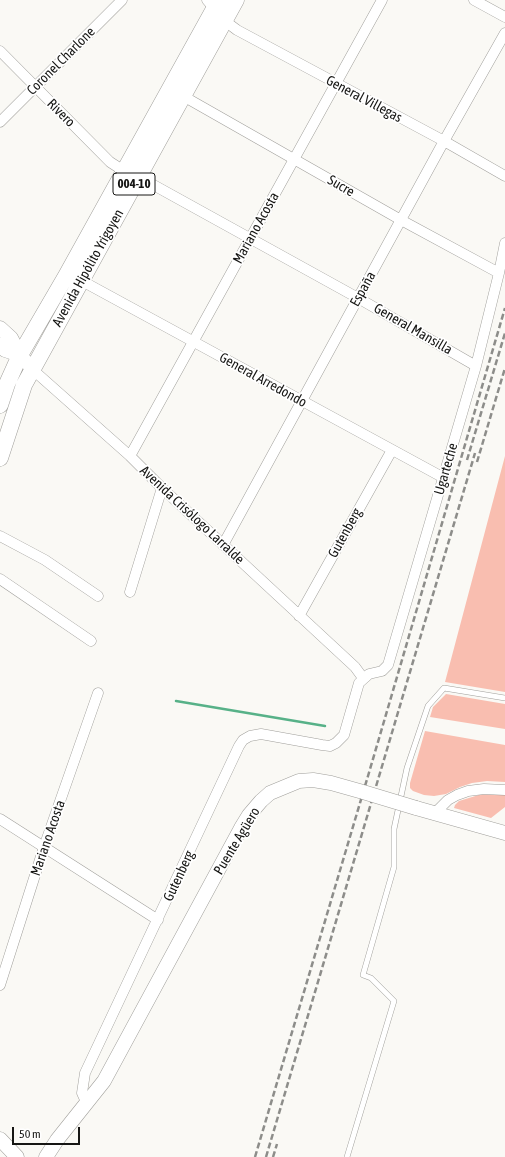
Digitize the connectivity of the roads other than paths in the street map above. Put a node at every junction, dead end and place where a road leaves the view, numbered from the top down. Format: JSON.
{"nodes":[{"id":1,"x":122,"y":0,"type":"edge"},
{"id":2,"x":236,"y":0,"type":"edge"},
{"id":3,"x":382,"y":0,"type":"edge"},
{"id":4,"x":474,"y":0,"type":"edge"},
{"id":5,"x":216,"y":7,"type":"edge"},
{"id":6,"x":505,"y":17,"type":"edge"},
{"id":7,"x":505,"y":33,"type":"edge"},
{"id":8,"x":0,"y":52,"type":"edge"},
{"id":9,"x":336,"y":84,"type":"junction"},
{"id":10,"x":35,"y":87,"type":"junction"},
{"id":11,"x":183,"y":96,"type":"junction"},
{"id":12,"x":0,"y":122,"type":"edge"},
{"id":13,"x":444,"y":141,"type":"junction"},
{"id":14,"x":294,"y":159,"type":"junction"},
{"id":15,"x":131,"y":174,"type":"junction"},
{"id":16,"x":505,"y":176,"type":"edge"},
{"id":17,"x":401,"y":220,"type":"junction"},
{"id":18,"x":251,"y":238,"type":"junction"},
{"id":19,"x":505,"y":243,"type":"edge"},
{"id":20,"x":500,"y":273,"type":"junction"},
{"id":21,"x":82,"y":281,"type":"junction"},
{"id":22,"x":358,"y":298,"type":"junction"},
{"id":23,"x":0,"y":328,"type":"edge"},
{"id":24,"x":193,"y":342,"type":"junction"},
{"id":25,"x":0,"y":345,"type":"edge"},
{"id":26,"x":20,"y":355,"type":"junction"},
{"id":27,"x":476,"y":366,"type":"junction"},
{"id":28,"x":32,"y":369,"type":"junction"},
{"id":29,"x":301,"y":401,"type":"junction"},
{"id":30,"x":0,"y":405,"type":"edge"},
{"id":31,"x":392,"y":450,"type":"junction"},
{"id":32,"x":130,"y":456,"type":"junction"},
{"id":33,"x":0,"y":458,"type":"edge"},
{"id":34,"x":444,"y":478,"type":"junction"},
{"id":35,"x":162,"y":488,"type":"junction"},
{"id":36,"x":0,"y":536,"type":"edge"},
{"id":37,"x":223,"y":545,"type":"junction"},
{"id":38,"x":0,"y":579,"type":"edge"},
{"id":39,"x":130,"y":592,"type":"dead end"},
{"id":40,"x":98,"y":596,"type":"dead end"},
{"id":41,"x":299,"y":616,"type":"junction"},
{"id":42,"x":91,"y":641,"type":"dead end"},
{"id":43,"x":363,"y":678,"type":"junction"},
{"id":44,"x":98,"y":693,"type":"dead end"},
{"id":45,"x":505,"y":698,"type":"edge"},
{"id":46,"x":505,"y":790,"type":"edge"},
{"id":47,"x":435,"y":813,"type":"junction"},
{"id":48,"x":0,"y":818,"type":"edge"},
{"id":49,"x":505,"y":833,"type":"edge"},
{"id":50,"x":44,"y":847,"type":"junction"},
{"id":51,"x":158,"y":920,"type":"junction"},
{"id":52,"x":0,"y":985,"type":"edge"},
{"id":53,"x":86,"y":1104,"type":"junction"},
{"id":54,"x":0,"y":1139,"type":"edge"},
{"id":55,"x":18,"y":1157,"type":"edge"},
{"id":56,"x":46,"y":1157,"type":"edge"},
{"id":57,"x":347,"y":1157,"type":"edge"}],
"edges":[{"from":1,"to":10,"type":"street","name":"Coronel Charlone"},
{"from":2,"to":5,"type":"main road","name":"Avenida Hipólito Yrigoyen","number":"004-10"},
{"from":3,"to":9,"type":"street","name":"Mariano Acosta"},
{"from":4,"to":6,"type":"street"},
{"from":5,"to":9,"type":"street","name":"General Villegas"},
{"from":5,"to":11,"type":"main road","name":"Avenida Hipólito Yrigoyen","number":"004-10"},
{"from":5,"to":15,"type":"main road","name":"Avenida Hipólito Yrigoyen","number":"004-10"},
{"from":7,"to":13,"type":"street","name":"España"},
{"from":8,"to":10,"type":"street","name":"Rivero"},
{"from":9,"to":13,"type":"street","name":"General Villegas"},
{"from":9,"to":14,"type":"street","name":"Mariano Acosta"},
{"from":10,"to":12,"type":"street","name":"Coronel Charlone"},
{"from":10,"to":15,"type":"street","name":"Rivero"},
{"from":11,"to":14,"type":"street","name":"Sucre"},
{"from":11,"to":15,"type":"main road","name":"Avenida Hipólito Yrigoyen","number":"004-10"},
{"from":13,"to":16,"type":"street","name":"General Villegas"},
{"from":13,"to":17,"type":"street","name":"España"},
{"from":14,"to":17,"type":"street","name":"Sucre"},
{"from":14,"to":18,"type":"street","name":"Mariano Acosta"},
{"from":15,"to":18,"type":"street","name":"General Mansilla"},
{"from":15,"to":21,"type":"main road","name":"Avenida Hipólito Yrigoyen","number":"004-10"},
{"from":15,"to":26,"type":"main road","name":"Avenida Hipólito Yrigoyen","number":"004-10"},
{"from":17,"to":20,"type":"street","name":"Sucre"},
{"from":17,"to":22,"type":"street","name":"España"},
{"from":18,"to":22,"type":"street","name":"General Mansilla"},
{"from":18,"to":24,"type":"street","name":"Mariano Acosta"},
{"from":19,"to":20,"type":"street","name":"Ugarteche"},
{"from":20,"to":27,"type":"street","name":"Ugarteche"},
{"from":21,"to":24,"type":"street","name":"General Arredondo"},
{"from":21,"to":28,"type":"main road","name":"Avenida Hipólito Yrigoyen","number":"004-10"},
{"from":22,"to":27,"type":"street","name":"General Mansilla"},
{"from":22,"to":29,"type":"street","name":"España"},
{"from":23,"to":26,"type":"street"},
{"from":24,"to":29,"type":"street","name":"General Arredondo"},
{"from":24,"to":32,"type":"street","name":"Mariano Acosta"},
{"from":25,"to":26,"type":"street"},
{"from":26,"to":28,"type":"street","name":"Avenida Crisólogo Larralde"},
{"from":26,"to":30,"type":"main road","name":"Avenida Hipólito Yrigoyen","number":"004-10"},
{"from":27,"to":34,"type":"street","name":"Ugarteche"},
{"from":28,"to":32,"type":"street","name":"Avenida Crisólogo Larralde"},
{"from":28,"to":33,"type":"main road","name":"Avenida Hipólito Yrigoyen","number":"004-10"},
{"from":29,"to":31,"type":"street","name":"General Arredondo"},
{"from":29,"to":37,"type":"street","name":"España"},
{"from":31,"to":34,"type":"street","name":"General Arredondo"},
{"from":31,"to":41,"type":"street","name":"Gutenberg"},
{"from":32,"to":35,"type":"street","name":"Avenida Crisólogo Larralde"},
{"from":34,"to":43,"type":"street","name":"Ugarteche"},
{"from":35,"to":37,"type":"street","name":"Avenida Crisólogo Larralde"},
{"from":35,"to":39,"type":"street"},
{"from":36,"to":40,"type":"street"},
{"from":37,"to":41,"type":"street","name":"Avenida Crisólogo Larralde"},
{"from":38,"to":42,"type":"street"},
{"from":41,"to":43,"type":"street","name":"Avenida Crisólogo Larralde"},
{"from":43,"to":51,"type":"street","name":"Gutenberg"},
{"from":44,"to":50,"type":"street","name":"Mariano Acosta"},
{"from":45,"to":57,"type":"lane"},
{"from":46,"to":47,"type":"street"},
{"from":47,"to":49,"type":"street","name":"Puente Agüero"},
{"from":47,"to":53,"type":"street","name":"Puente Agüero","bridge":true},
{"from":48,"to":50,"type":"street"},
{"from":50,"to":51,"type":"street"},
{"from":50,"to":52,"type":"street","name":"Mariano Acosta"},
{"from":51,"to":53,"type":"street","name":"Gutenberg"},
{"from":53,"to":56,"type":"street"},
{"from":54,"to":55,"type":"street"}]}
